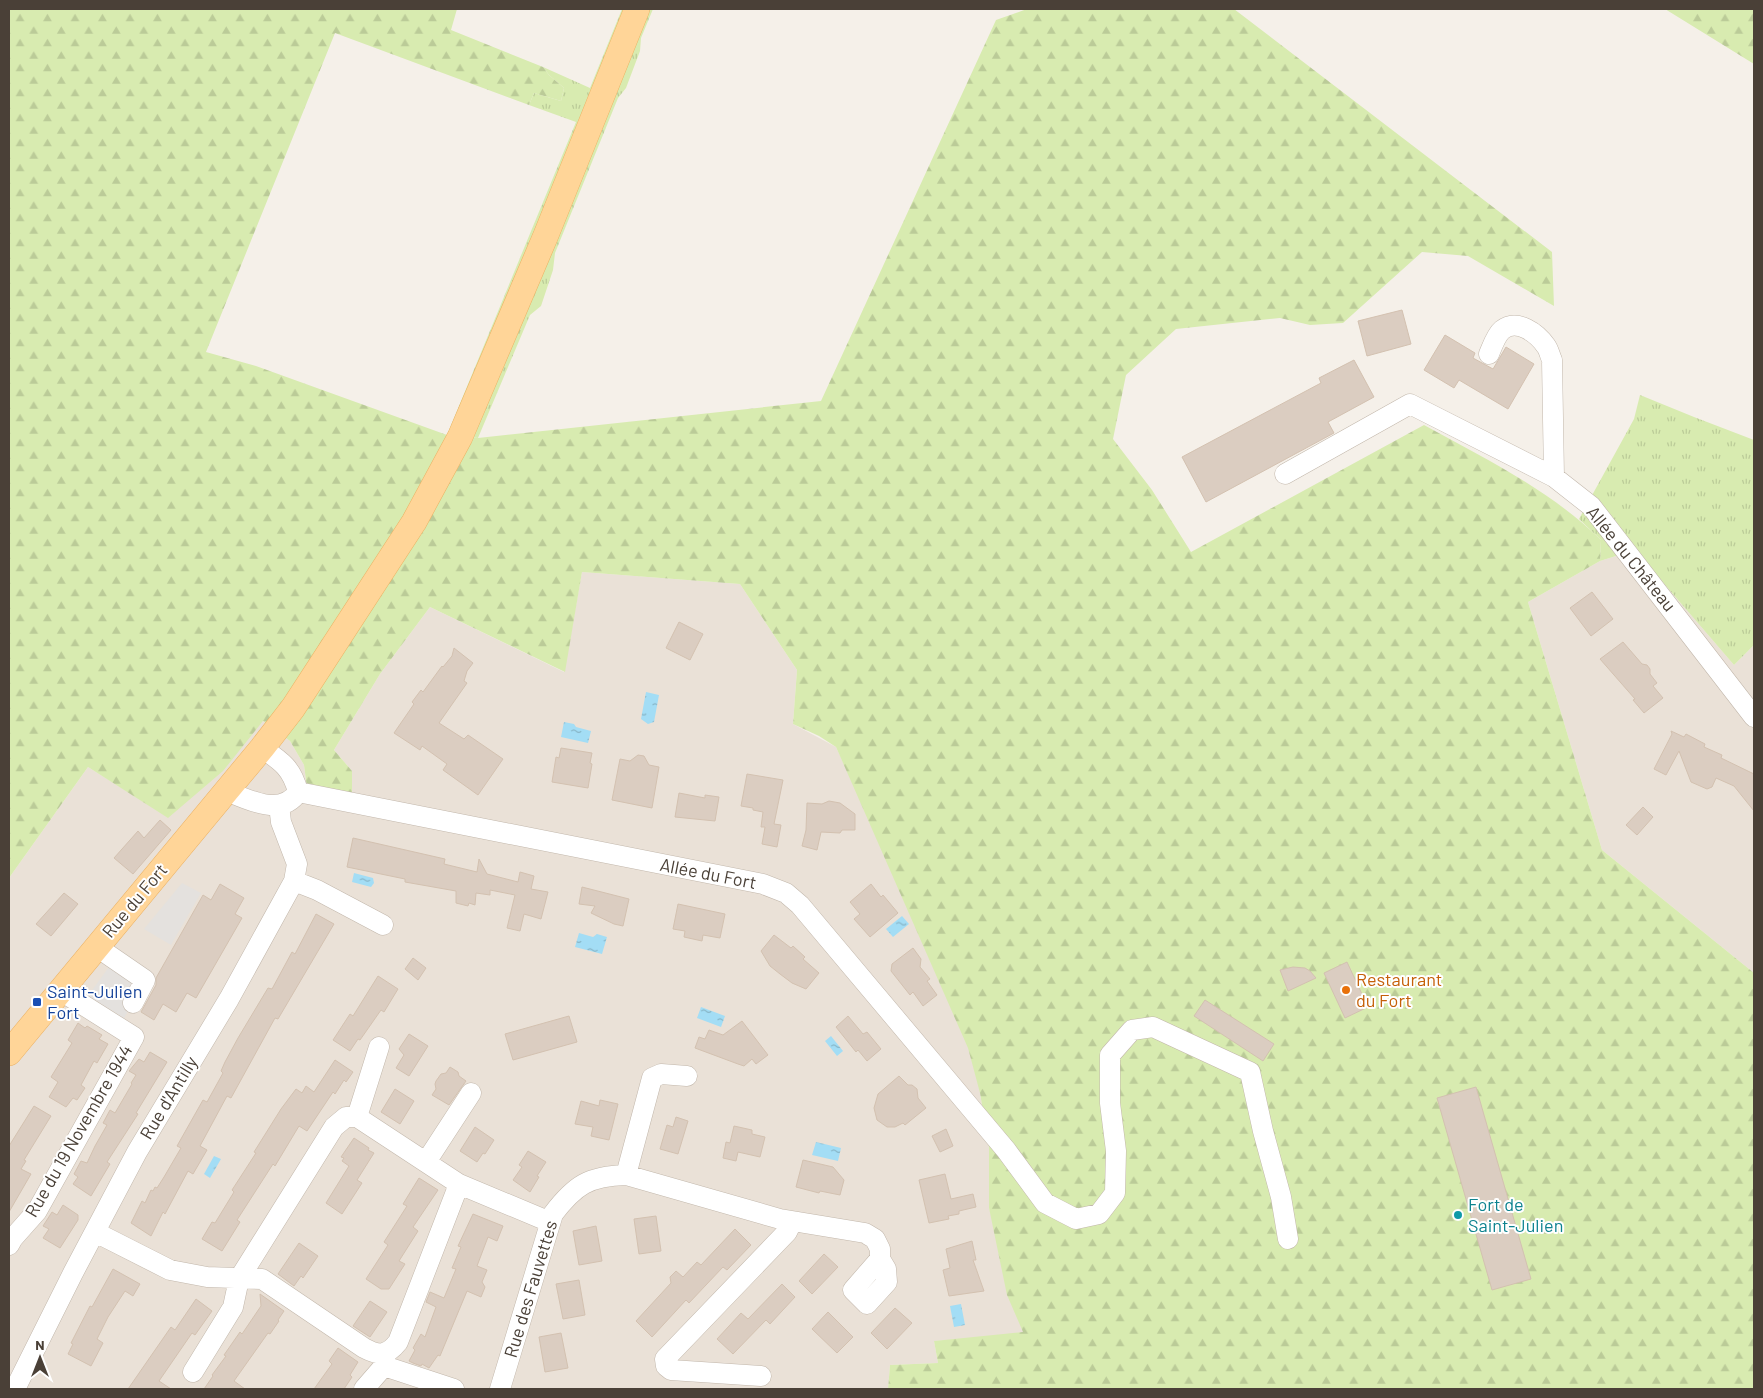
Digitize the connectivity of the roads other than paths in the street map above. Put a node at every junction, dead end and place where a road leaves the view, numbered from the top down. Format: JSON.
{"nodes":[{"id":1,"x":637,"y":9,"type":"edge"},
{"id":2,"x":1488,"y":354,"type":"dead end"},
{"id":3,"x":1285,"y":474,"type":"dead end"},
{"id":4,"x":1554,"y":477,"type":"junction"},
{"id":5,"x":1754,"y":717,"type":"edge"},
{"id":6,"x":262,"y":748,"type":"junction"},
{"id":7,"x":227,"y":791,"type":"junction"},
{"id":8,"x":298,"y":792,"type":"junction"},
{"id":9,"x":279,"y":805,"type":"junction"},
{"id":10,"x":294,"y":881,"type":"junction"},
{"id":11,"x":383,"y":925,"type":"dead end"},
{"id":12,"x":97,"y":947,"type":"junction"},
{"id":13,"x":62,"y":991,"type":"junction"},
{"id":14,"x":132,"y":1003,"type":"dead end"},
{"id":15,"x":379,"y":1047,"type":"dead end"},
{"id":16,"x":9,"y":1053,"type":"edge"},
{"id":17,"x":687,"y":1076,"type":"dead end"},
{"id":18,"x":472,"y":1093,"type":"dead end"},
{"id":19,"x":357,"y":1117,"type":"junction"},
{"id":20,"x":426,"y":1162,"type":"junction"},
{"id":21,"x":626,"y":1175,"type":"junction"},
{"id":22,"x":459,"y":1184,"type":"junction"},
{"id":23,"x":550,"y":1222,"type":"junction"},
{"id":24,"x":792,"y":1222,"type":"junction"},
{"id":25,"x":94,"y":1232,"type":"junction"},
{"id":26,"x":1288,"y":1239,"type":"dead end"},
{"id":27,"x":9,"y":1245,"type":"edge"},
{"id":28,"x":880,"y":1259,"type":"dead end"},
{"id":29,"x":239,"y":1279,"type":"junction"},
{"id":30,"x":383,"y":1360,"type":"junction"},
{"id":31,"x":193,"y":1372,"type":"dead end"},
{"id":32,"x":761,"y":1376,"type":"dead end"},
{"id":33,"x":15,"y":1389,"type":"edge"},
{"id":34,"x":364,"y":1389,"type":"edge"},
{"id":35,"x":454,"y":1389,"type":"edge"},
{"id":36,"x":500,"y":1389,"type":"edge"}],
"edges":[{"from":1,"to":6,"type":"main road","name":"Rue du Fort"},
{"from":2,"to":4,"type":"street"},
{"from":3,"to":4,"type":"street","name":"Allée du Château"},
{"from":4,"to":5,"type":"street","name":"Allée du Château"},
{"from":6,"to":7,"type":"main road","name":"Rue du Fort"},
{"from":6,"to":8,"type":"street"},
{"from":7,"to":9,"type":"street"},
{"from":7,"to":12,"type":"main road","name":"Rue du Fort"},
{"from":8,"to":9,"type":"street"},
{"from":8,"to":26,"type":"street","name":"Allée du Fort"},
{"from":9,"to":10,"type":"street","name":"Rue d'Antilly"},
{"from":10,"to":11,"type":"street"},
{"from":10,"to":25,"type":"street","name":"Rue d'Antilly"},
{"from":12,"to":13,"type":"main road","name":"Rue du Fort"},
{"from":12,"to":14,"type":"street"},
{"from":13,"to":16,"type":"main road","name":"Rue du Fort"},
{"from":13,"to":27,"type":"street","name":"Rue du 19 Novembre 1944"},
{"from":15,"to":19,"type":"street"},
{"from":17,"to":21,"type":"street"},
{"from":18,"to":20,"type":"street"},
{"from":19,"to":20,"type":"street"},
{"from":19,"to":29,"type":"street"},
{"from":20,"to":22,"type":"street"},
{"from":21,"to":23,"type":"street","name":"Rue des Fauvettes"},
{"from":21,"to":24,"type":"street","name":"Rue des Fauvettes"},
{"from":22,"to":23,"type":"street"},
{"from":22,"to":30,"type":"street"},
{"from":23,"to":36,"type":"street","name":"Rue des Fauvettes"},
{"from":24,"to":28,"type":"street","name":"Rue des Fauvettes"},
{"from":24,"to":32,"type":"street"},
{"from":25,"to":29,"type":"street"},
{"from":25,"to":33,"type":"street","name":"Rue d'Antilly"},
{"from":29,"to":30,"type":"street"},
{"from":29,"to":31,"type":"street"},
{"from":30,"to":34,"type":"street"},
{"from":30,"to":35,"type":"street"}]}
